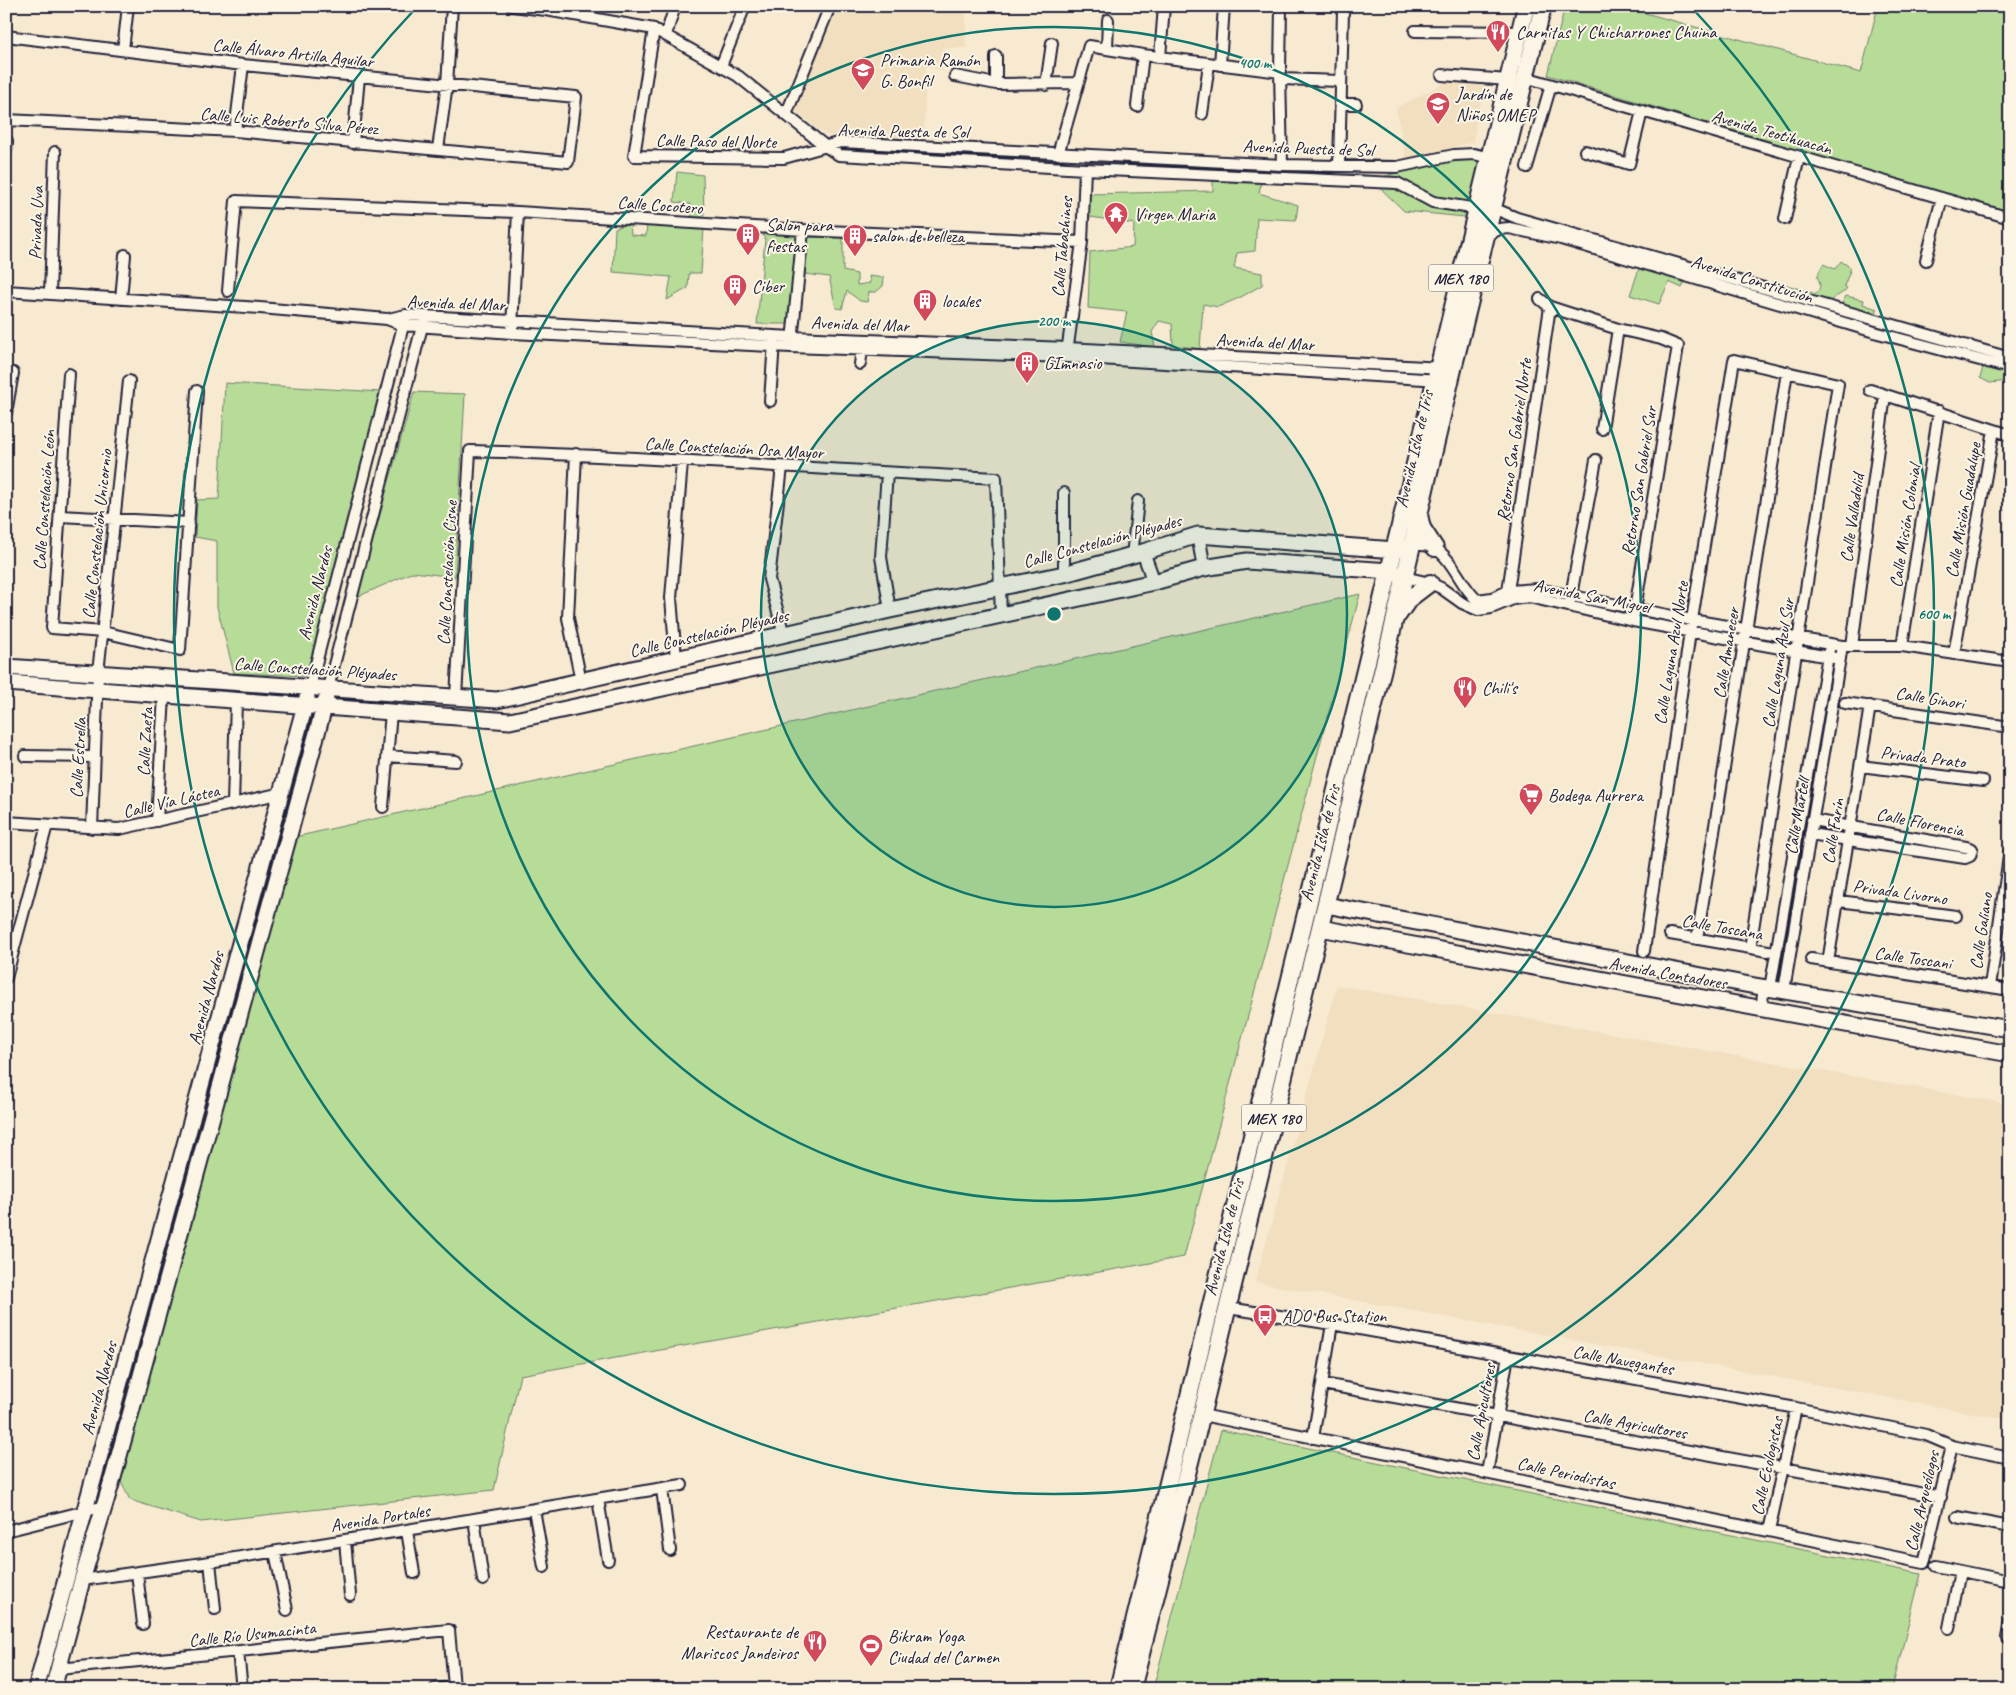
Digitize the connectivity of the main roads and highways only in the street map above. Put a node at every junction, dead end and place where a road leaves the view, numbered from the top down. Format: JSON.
{"nodes":[{"id":1,"x":1526,"y":6,"type":"edge"},
{"id":2,"x":1543,"y":6,"type":"edge"},
{"id":3,"x":1490,"y":158,"type":"junction"},
{"id":4,"x":1503,"y":169,"type":"junction"},
{"id":5,"x":1486,"y":209,"type":"junction"},
{"id":6,"x":1445,"y":374,"type":"junction"},
{"id":7,"x":1419,"y":515,"type":"junction"},
{"id":8,"x":1411,"y":546,"type":"junction"},
{"id":9,"x":1435,"y":548,"type":"road end"},
{"id":10,"x":1395,"y":550,"type":"junction"},
{"id":11,"x":1397,"y":574,"type":"junction"},
{"id":12,"x":1430,"y":583,"type":"road end"},
{"id":13,"x":1395,"y":618,"type":"junction"},
{"id":14,"x":6,"y":667,"type":"edge"},
{"id":15,"x":6,"y":684,"type":"edge"},
{"id":16,"x":310,"y":687,"type":"junction"},
{"id":17,"x":328,"y":688,"type":"junction"},
{"id":18,"x":305,"y":706,"type":"junction"},
{"id":19,"x":324,"y":707,"type":"junction"},
{"id":20,"x":1326,"y":905,"type":"junction"},
{"id":21,"x":1320,"y":928,"type":"junction"},
{"id":22,"x":2010,"y":1028,"type":"edge"},
{"id":23,"x":2010,"y":1054,"type":"edge"},
{"id":24,"x":36,"y":1689,"type":"edge"},
{"id":25,"x":53,"y":1689,"type":"edge"},
{"id":26,"x":1118,"y":1689,"type":"edge"},
{"id":27,"x":1132,"y":1689,"type":"edge"}],
"edges":[{"from":1,"to":3,"type":"main road","name":"Avenida Isla de Tris","number":"MEX 180"},
{"from":2,"to":4,"type":"main road","name":"Avenida Isla de Tris","number":"MEX 180"},
{"from":3,"to":4,"type":"main road"},
{"from":3,"to":5,"type":"main road","name":"Avenida Isla de Tris","number":"MEX 180"},
{"from":4,"to":5,"type":"main road","name":"Avenida Isla de Tris","number":"MEX 180"},
{"from":5,"to":6,"type":"main road","name":"Avenida Isla de Tris","number":"MEX 180"},
{"from":5,"to":6,"type":"main road","name":"Avenida Isla de Tris","number":"MEX 180"},
{"from":6,"to":7,"type":"main road","name":"Avenida Isla de Tris","number":"MEX 180"},
{"from":6,"to":10,"type":"main road","name":"Avenida Isla de Tris","number":"MEX 180"},
{"from":7,"to":8,"type":"main road","name":"Avenida Isla de Tris","number":"MEX 180"},
{"from":7,"to":9,"type":"main road"},
{"from":8,"to":10,"type":"main road","name":"Calle Constelación Pléyades"},
{"from":8,"to":11,"type":"main road","name":"Avenida Isla de Tris","number":"MEX 180"},
{"from":10,"to":11,"type":"main road","name":"Avenida Isla de Tris","number":"MEX 180"},
{"from":10,"to":17,"type":"main road","name":"Calle Constelación Pléyades"},
{"from":11,"to":13,"type":"main road","name":"Avenida Isla de Tris","number":"MEX 180"},
{"from":11,"to":19,"type":"main road"},
{"from":11,"to":26,"type":"main road","name":"Avenida Isla de Tris","number":"MEX 180"},
{"from":12,"to":13,"type":"main road"},
{"from":13,"to":20,"type":"main road","name":"Avenida Isla de Tris","number":"MEX 180"},
{"from":14,"to":16,"type":"main road","name":"Calle Constelación Pléyades"},
{"from":15,"to":18,"type":"main road"},
{"from":16,"to":17,"type":"main road","name":"Calle Constelación Pléyades"},
{"from":16,"to":18,"type":"main road","name":"Avenida Nardos"},
{"from":17,"to":19,"type":"main road","name":"Avenida Nardos"},
{"from":18,"to":19,"type":"main road"},
{"from":18,"to":24,"type":"main road","name":"Avenida Nardos"},
{"from":19,"to":25,"type":"main road","name":"Avenida Nardos"},
{"from":20,"to":21,"type":"main road","name":"Avenida Isla de Tris","number":"MEX 180"},
{"from":20,"to":22,"type":"main road","name":"Avenida Contadores"},
{"from":21,"to":23,"type":"main road","name":"Avenida Contadores"},
{"from":21,"to":27,"type":"main road","name":"Avenida Isla de Tris","number":"MEX 180"}]}
